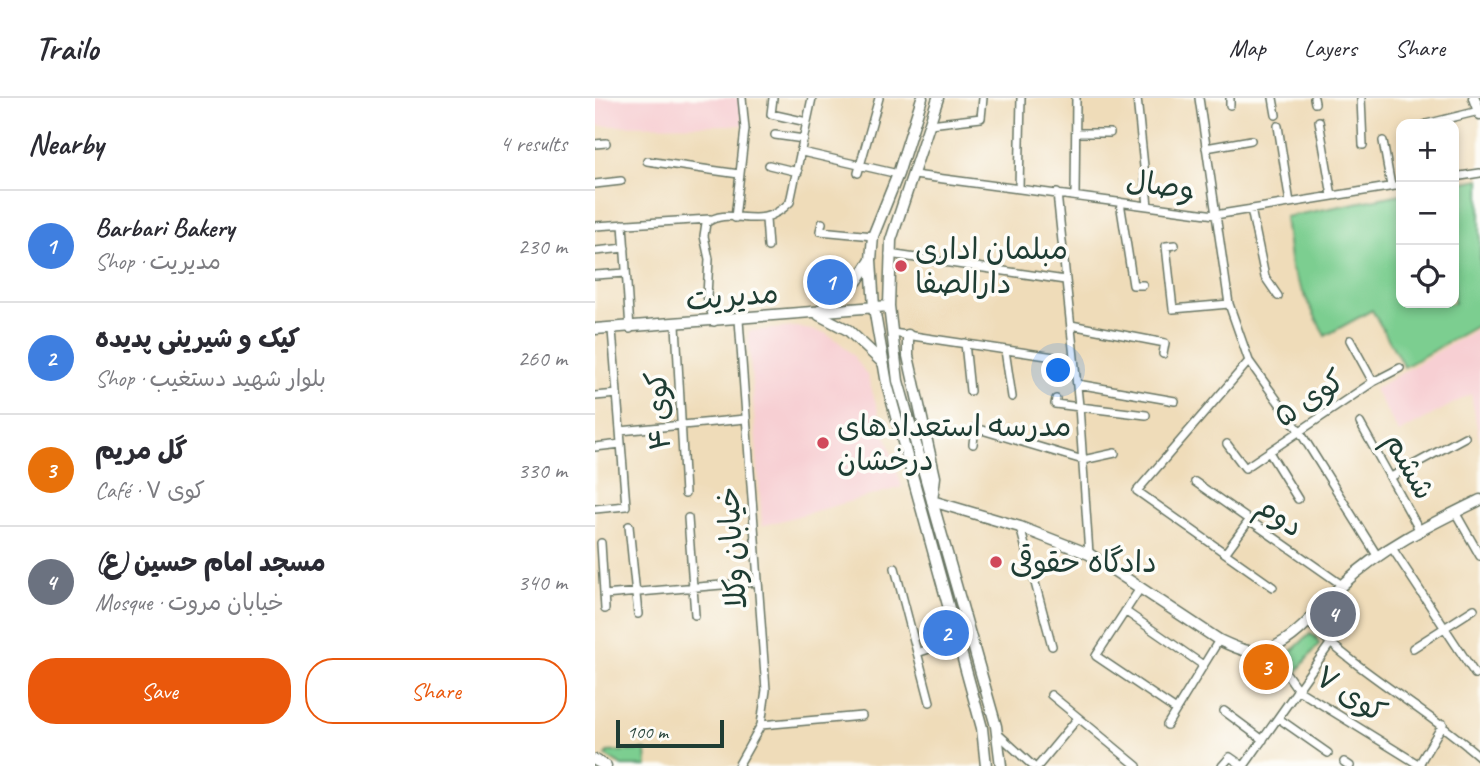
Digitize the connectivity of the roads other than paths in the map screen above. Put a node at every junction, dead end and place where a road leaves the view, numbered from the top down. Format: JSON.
{"nodes":[{"id":1,"x":741,"y":98,"type":"edge"},
{"id":2,"x":773,"y":98,"type":"edge"},
{"id":3,"x":811,"y":98,"type":"edge"},
{"id":4,"x":879,"y":98,"type":"edge"},
{"id":5,"x":922,"y":98,"type":"edge"},
{"id":6,"x":938,"y":98,"type":"edge"},
{"id":7,"x":983,"y":98,"type":"edge"},
{"id":8,"x":1021,"y":98,"type":"edge"},
{"id":9,"x":1076,"y":98,"type":"edge"},
{"id":10,"x":1137,"y":98,"type":"edge"},
{"id":11,"x":1199,"y":98,"type":"edge"},
{"id":12,"x":1273,"y":98,"type":"edge"},
{"id":13,"x":1361,"y":98,"type":"edge"},
{"id":14,"x":1474,"y":98,"type":"edge"},
{"id":15,"x":1479,"y":113,"type":"edge"},
{"id":16,"x":1276,"y":115,"type":"dead end"},
{"id":17,"x":1450,"y":119,"type":"edge"},
{"id":18,"x":1319,"y":121,"type":"dead end"},
{"id":19,"x":807,"y":122,"type":"junction"},
{"id":20,"x":930,"y":124,"type":"junction"},
{"id":21,"x":1278,"y":126,"type":"dead end"},
{"id":22,"x":1076,"y":133,"type":"junction"},
{"id":23,"x":1110,"y":133,"type":"dead end"},
{"id":24,"x":775,"y":135,"type":"dead end"},
{"id":25,"x":804,"y":139,"type":"junction"},
{"id":26,"x":1251,"y":139,"type":"dead end"},
{"id":27,"x":1383,"y":141,"type":"dead end"},
{"id":28,"x":606,"y":142,"type":"dead end"},
{"id":29,"x":595,"y":144,"type":"edge"},
{"id":30,"x":1363,"y":145,"type":"dead end"},
{"id":31,"x":1206,"y":148,"type":"junction"},
{"id":32,"x":802,"y":152,"type":"junction"},
{"id":33,"x":647,"y":161,"type":"dead end"},
{"id":34,"x":860,"y":164,"type":"junction"},
{"id":35,"x":769,"y":165,"type":"dead end"},
{"id":36,"x":798,"y":172,"type":"junction"},
{"id":37,"x":858,"y":173,"type":"dead end"},
{"id":38,"x":1480,"y":173,"type":"edge"},
{"id":39,"x":739,"y":174,"type":"junction"},
{"id":40,"x":898,"y":174,"type":"junction"},
{"id":41,"x":914,"y":175,"type":"junction"},
{"id":42,"x":1459,"y":176,"type":"edge"},
{"id":43,"x":621,"y":181,"type":"dead end"},
{"id":44,"x":595,"y":184,"type":"edge"},
{"id":45,"x":1391,"y":186,"type":"junction"},
{"id":46,"x":1396,"y":186,"type":"edge"},
{"id":47,"x":1019,"y":188,"type":"junction"},
{"id":48,"x":1057,"y":193,"type":"junction"},
{"id":49,"x":1075,"y":196,"type":"junction"},
{"id":50,"x":1332,"y":196,"type":"junction"},
{"id":51,"x":1121,"y":202,"type":"junction"},
{"id":52,"x":1290,"y":203,"type":"junction"},
{"id":53,"x":1148,"y":206,"type":"junction"},
{"id":54,"x":1251,"y":209,"type":"junction"},
{"id":55,"x":1215,"y":215,"type":"junction"},
{"id":56,"x":735,"y":218,"type":"junction"},
{"id":57,"x":710,"y":219,"type":"junction"},
{"id":58,"x":766,"y":219,"type":"junction"},
{"id":59,"x":822,"y":223,"type":"dead end"},
{"id":60,"x":623,"y":224,"type":"junction"},
{"id":61,"x":595,"y":226,"type":"edge"},
{"id":62,"x":873,"y":236,"type":"junction"},
{"id":63,"x":1175,"y":245,"type":"dead end"},
{"id":64,"x":768,"y":247,"type":"dead end"},
{"id":65,"x":625,"y":248,"type":"junction"},
{"id":66,"x":595,"y":251,"type":"edge"},
{"id":67,"x":888,"y":254,"type":"junction"},
{"id":68,"x":871,"y":260,"type":"junction"},
{"id":69,"x":626,"y":273,"type":"junction"},
{"id":70,"x":595,"y":275,"type":"edge"},
{"id":71,"x":1065,"y":280,"type":"junction"},
{"id":72,"x":1143,"y":285,"type":"dead end"},
{"id":73,"x":1278,"y":296,"type":"dead end"},
{"id":74,"x":1229,"y":304,"type":"junction"},
{"id":75,"x":889,"y":306,"type":"junction"},
{"id":76,"x":874,"y":308,"type":"junction"},
{"id":77,"x":816,"y":314,"type":"junction"},
{"id":78,"x":739,"y":320,"type":"junction"},
{"id":79,"x":714,"y":322,"type":"junction"},
{"id":80,"x":676,"y":325,"type":"junction"},
{"id":81,"x":1071,"y":325,"type":"junction"},
{"id":82,"x":629,"y":329,"type":"junction"},
{"id":83,"x":595,"y":330,"type":"edge"},
{"id":84,"x":612,"y":330,"type":"junction"},
{"id":85,"x":893,"y":333,"type":"junction"},
{"id":86,"x":908,"y":335,"type":"junction"},
{"id":87,"x":1350,"y":340,"type":"dead end"},
{"id":88,"x":965,"y":344,"type":"junction"},
{"id":89,"x":1005,"y":349,"type":"junction"},
{"id":90,"x":1163,"y":354,"type":"dead end"},
{"id":91,"x":1074,"y":360,"type":"junction"},
{"id":92,"x":1249,"y":360,"type":"junction"},
{"id":93,"x":883,"y":364,"type":"junction"},
{"id":94,"x":1400,"y":368,"type":"dead end"},
{"id":95,"x":1373,"y":382,"type":"junction"},
{"id":96,"x":1077,"y":384,"type":"junction"},
{"id":97,"x":970,"y":391,"type":"dead end"},
{"id":98,"x":617,"y":394,"type":"junction"},
{"id":99,"x":595,"y":396,"type":"edge"},
{"id":100,"x":1011,"y":397,"type":"dead end"},
{"id":101,"x":1056,"y":399,"type":"dead end"},
{"id":102,"x":1175,"y":401,"type":"dead end"},
{"id":103,"x":1079,"y":406,"type":"junction"},
{"id":104,"x":1146,"y":415,"type":"dead end"},
{"id":105,"x":745,"y":419,"type":"junction"},
{"id":106,"x":1360,"y":423,"type":"dead end"},
{"id":107,"x":682,"y":425,"type":"junction"},
{"id":108,"x":620,"y":431,"type":"junction"},
{"id":109,"x":1300,"y":432,"type":"junction"},
{"id":110,"x":1465,"y":437,"type":"dead end"},
{"id":111,"x":621,"y":444,"type":"junction"},
{"id":112,"x":973,"y":444,"type":"dead end"},
{"id":113,"x":1227,"y":444,"type":"dead end"},
{"id":114,"x":595,"y":447,"type":"edge"},
{"id":115,"x":1269,"y":452,"type":"junction"},
{"id":116,"x":1115,"y":453,"type":"dead end"},
{"id":117,"x":1083,"y":460,"type":"junction"},
{"id":118,"x":1391,"y":477,"type":"junction"},
{"id":119,"x":1195,"y":482,"type":"dead end"},
{"id":120,"x":685,"y":494,"type":"dead end"},
{"id":121,"x":1298,"y":499,"type":"dead end"},
{"id":122,"x":1480,"y":500,"type":"edge"},
{"id":123,"x":932,"y":501,"type":"junction"},
{"id":124,"x":595,"y":509,"type":"edge"},
{"id":125,"x":1455,"y":512,"type":"junction"},
{"id":126,"x":688,"y":518,"type":"dead end"},
{"id":127,"x":1248,"y":522,"type":"junction"},
{"id":128,"x":629,"y":526,"type":"dead end"},
{"id":129,"x":1020,"y":527,"type":"junction"},
{"id":130,"x":1420,"y":531,"type":"junction"},
{"id":131,"x":601,"y":543,"type":"dead end"},
{"id":132,"x":1392,"y":548,"type":"junction"},
{"id":133,"x":1226,"y":552,"type":"junction"},
{"id":134,"x":1089,"y":554,"type":"junction"},
{"id":135,"x":1480,"y":556,"type":"edge"},
{"id":136,"x":1378,"y":557,"type":"junction"},
{"id":137,"x":895,"y":568,"type":"dead end"},
{"id":138,"x":757,"y":582,"type":"junction"},
{"id":139,"x":1342,"y":585,"type":"junction"},
{"id":140,"x":1141,"y":587,"type":"junction"},
{"id":141,"x":1273,"y":587,"type":"dead end"},
{"id":142,"x":693,"y":588,"type":"junction"},
{"id":143,"x":634,"y":592,"type":"junction"},
{"id":144,"x":604,"y":595,"type":"junction"},
{"id":145,"x":1474,"y":608,"type":"dead end"},
{"id":146,"x":605,"y":609,"type":"dead end"},
{"id":147,"x":1125,"y":611,"type":"junction"},
{"id":148,"x":638,"y":614,"type":"dead end"},
{"id":149,"x":695,"y":615,"type":"dead end"},
{"id":150,"x":1309,"y":624,"type":"junction"},
{"id":151,"x":1443,"y":628,"type":"junction"},
{"id":152,"x":956,"y":640,"type":"junction"},
{"id":153,"x":1219,"y":640,"type":"junction"},
{"id":154,"x":1330,"y":644,"type":"junction"},
{"id":155,"x":1052,"y":646,"type":"dead end"},
{"id":156,"x":1413,"y":648,"type":"dead end"},
{"id":157,"x":1270,"y":650,"type":"junction"},
{"id":158,"x":917,"y":653,"type":"junction"},
{"id":159,"x":1203,"y":665,"type":"junction"},
{"id":160,"x":1475,"y":674,"type":"dead end"},
{"id":161,"x":1298,"y":690,"type":"junction"},
{"id":162,"x":1051,"y":695,"type":"dead end"},
{"id":163,"x":930,"y":702,"type":"dead end"},
{"id":164,"x":1176,"y":710,"type":"junction"},
{"id":165,"x":1224,"y":711,"type":"dead end"},
{"id":166,"x":862,"y":716,"type":"dead end"},
{"id":167,"x":1078,"y":718,"type":"junction"},
{"id":168,"x":1278,"y":718,"type":"junction"},
{"id":169,"x":1167,"y":724,"type":"dead end"},
{"id":170,"x":1443,"y":724,"type":"junction"},
{"id":171,"x":761,"y":725,"type":"junction"},
{"id":172,"x":997,"y":734,"type":"junction"},
{"id":173,"x":1263,"y":740,"type":"junction"},
{"id":174,"x":1328,"y":753,"type":"dead end"},
{"id":175,"x":1480,"y":757,"type":"edge"},
{"id":176,"x":595,"y":760,"type":"edge"},
{"id":177,"x":606,"y":766,"type":"edge"},
{"id":178,"x":738,"y":766,"type":"edge"},
{"id":179,"x":986,"y":766,"type":"edge"},
{"id":180,"x":1001,"y":766,"type":"edge"},
{"id":181,"x":1035,"y":766,"type":"edge"},
{"id":182,"x":1137,"y":766,"type":"edge"},
{"id":183,"x":1222,"y":766,"type":"edge"},
{"id":184,"x":1243,"y":766,"type":"edge"},
{"id":185,"x":1419,"y":766,"type":"edge"}],
"edges":[{"from":1,"to":39,"type":"street"},
{"from":2,"to":19,"type":"street"},
{"from":3,"to":19,"type":"street"},
{"from":4,"to":34,"type":"street"},
{"from":5,"to":40,"type":"main road"},
{"from":6,"to":20,"type":"main road"},
{"from":7,"to":20,"type":"street"},
{"from":8,"to":47,"type":"street"},
{"from":9,"to":22,"type":"street"},
{"from":10,"to":53,"type":"street"},
{"from":11,"to":31,"type":"street"},
{"from":12,"to":16,"type":"street"},
{"from":13,"to":30,"type":"street"},
{"from":14,"to":15,"type":"main road"},
{"from":15,"to":17,"type":"street"},
{"from":18,"to":50,"type":"street"},
{"from":19,"to":25,"type":"street"},
{"from":20,"to":41,"type":"main road"},
{"from":21,"to":52,"type":"street"},
{"from":22,"to":23,"type":"street"},
{"from":22,"to":49,"type":"street"},
{"from":24,"to":25,"type":"street"},
{"from":25,"to":32,"type":"street"},
{"from":26,"to":31,"type":"street"},
{"from":27,"to":45,"type":"street"},
{"from":28,"to":29,"type":"street"},
{"from":31,"to":55,"type":"street"},
{"from":32,"to":34,"type":"street"},
{"from":32,"to":36,"type":"street"},
{"from":33,"to":39,"type":"street"},
{"from":34,"to":37,"type":"street"},
{"from":34,"to":40,"type":"street"},
{"from":35,"to":36,"type":"street"},
{"from":36,"to":58,"type":"street"},
{"from":38,"to":42,"type":"street"},
{"from":39,"to":56,"type":"street"},
{"from":40,"to":41,"type":"main road"},
{"from":40,"to":62,"type":"main road"},
{"from":41,"to":47,"type":"street","name":"وصال"},
{"from":41,"to":67,"type":"main road"},
{"from":43,"to":44,"type":"street"},
{"from":45,"to":46,"type":"street","name":"وصال"},
{"from":45,"to":50,"type":"street","name":"وصال"},
{"from":47,"to":48,"type":"street","name":"وصال"},
{"from":48,"to":49,"type":"street","name":"وصال"},
{"from":48,"to":71,"type":"street"},
{"from":49,"to":51,"type":"street","name":"وصال"},
{"from":50,"to":52,"type":"street","name":"وصال"},
{"from":51,"to":53,"type":"street","name":"وصال"},
{"from":51,"to":72,"type":"street"},
{"from":52,"to":54,"type":"street","name":"وصال"},
{"from":53,"to":55,"type":"street","name":"وصال"},
{"from":54,"to":55,"type":"street","name":"وصال"},
{"from":54,"to":73,"type":"street"},
{"from":55,"to":74,"type":"street"},
{"from":56,"to":57,"type":"street"},
{"from":56,"to":58,"type":"street"},
{"from":57,"to":60,"type":"street"},
{"from":57,"to":79,"type":"street"},
{"from":58,"to":64,"type":"street"},
{"from":59,"to":62,"type":"street"},
{"from":60,"to":61,"type":"street"},
{"from":60,"to":65,"type":"street"},
{"from":62,"to":68,"type":"main road"},
{"from":63,"to":74,"type":"street"},
{"from":65,"to":66,"type":"street"},
{"from":65,"to":69,"type":"street"},
{"from":67,"to":71,"type":"street"},
{"from":67,"to":75,"type":"main road"},
{"from":68,"to":76,"type":"main road"},
{"from":68,"to":77,"type":"main road"},
{"from":69,"to":70,"type":"street"},
{"from":69,"to":82,"type":"street"},
{"from":71,"to":81,"type":"street"},
{"from":74,"to":92,"type":"street"},
{"from":75,"to":76,"type":"main road","name":"مدیریت"},
{"from":75,"to":85,"type":"main road"},
{"from":76,"to":77,"type":"main road","name":"مدیریت"},
{"from":76,"to":93,"type":"main road"},
{"from":77,"to":78,"type":"main road","name":"مدیریت"},
{"from":77,"to":93,"type":"main road"},
{"from":78,"to":79,"type":"main road","name":"مدیریت"},
{"from":78,"to":105,"type":"street","name":"خیابان وکلا"},
{"from":79,"to":80,"type":"main road","name":"مدیریت"},
{"from":80,"to":82,"type":"main road","name":"مدیریت"},
{"from":80,"to":107,"type":"street","name":"کوی ۴"},
{"from":81,"to":90,"type":"street"},
{"from":81,"to":91,"type":"street"},
{"from":82,"to":84,"type":"main road","name":"مدیریت"},
{"from":83,"to":84,"type":"main road","name":"مدیریت"},
{"from":84,"to":98,"type":"street"},
{"from":85,"to":86,"type":"street"},
{"from":85,"to":123,"type":"main road"},
{"from":86,"to":88,"type":"street"},
{"from":86,"to":123,"type":"main road"},
{"from":87,"to":95,"type":"street"},
{"from":88,"to":89,"type":"street"},
{"from":88,"to":97,"type":"street"},
{"from":89,"to":91,"type":"street"},
{"from":89,"to":100,"type":"street"},
{"from":91,"to":96,"type":"street"},
{"from":92,"to":109,"type":"street"},
{"from":92,"to":133,"type":"street"},
{"from":93,"to":152,"type":"main road"},
{"from":94,"to":95,"type":"street","name":"کوی ۵"},
{"from":95,"to":109,"type":"street","name":"کوی ۵"},
{"from":96,"to":102,"type":"street"},
{"from":96,"to":103,"type":"street"},
{"from":98,"to":99,"type":"street"},
{"from":98,"to":108,"type":"street"},
{"from":101,"to":103,"type":"street"},
{"from":103,"to":104,"type":"street"},
{"from":103,"to":117,"type":"street"},
{"from":105,"to":107,"type":"street"},
{"from":105,"to":138,"type":"street","name":"خیابان وکلا"},
{"from":106,"to":118,"type":"street","name":"ششم"},
{"from":107,"to":108,"type":"street"},
{"from":107,"to":120,"type":"street","name":"کوی ۴"},
{"from":108,"to":111,"type":"street"},
{"from":109,"to":115,"type":"street","name":"کوی ۵"},
{"from":109,"to":136,"type":"street"},
{"from":110,"to":118,"type":"street"},
{"from":111,"to":114,"type":"street"},
{"from":111,"to":124,"type":"street"},
{"from":112,"to":117,"type":"street"},
{"from":113,"to":115,"type":"street","name":"کوی ۵"},
{"from":115,"to":121,"type":"street"},
{"from":116,"to":117,"type":"street"},
{"from":117,"to":134,"type":"street"},
{"from":118,"to":130,"type":"street","name":"ششم"},
{"from":119,"to":127,"type":"street","name":"دوم"},
{"from":122,"to":125,"type":"main road"},
{"from":123,"to":129,"type":"main road"},
{"from":123,"to":172,"type":"main road"},
{"from":125,"to":130,"type":"main road"},
{"from":125,"to":135,"type":"street"},
{"from":126,"to":142,"type":"street"},
{"from":127,"to":133,"type":"street"},
{"from":127,"to":139,"type":"street","name":"دوم"},
{"from":128,"to":143,"type":"street"},
{"from":129,"to":134,"type":"main road"},
{"from":129,"to":155,"type":"street"},
{"from":130,"to":132,"type":"main road"},
{"from":131,"to":144,"type":"street"},
{"from":132,"to":136,"type":"main road"},
{"from":132,"to":151,"type":"street"},
{"from":133,"to":141,"type":"street"},
{"from":134,"to":140,"type":"main road"},
{"from":136,"to":139,"type":"main road"},
{"from":137,"to":158,"type":"street"},
{"from":138,"to":142,"type":"street"},
{"from":138,"to":171,"type":"street","name":"خیابان وکلا"},
{"from":139,"to":150,"type":"main road"},
{"from":140,"to":147,"type":"street"},
{"from":140,"to":153,"type":"main road"},
{"from":142,"to":143,"type":"street"},
{"from":142,"to":149,"type":"street"},
{"from":143,"to":144,"type":"street"},
{"from":143,"to":148,"type":"street"},
{"from":144,"to":146,"type":"street"},
{"from":145,"to":151,"type":"street"},
{"from":147,"to":159,"type":"street"},
{"from":147,"to":164,"type":"street"},
{"from":150,"to":154,"type":"street"},
{"from":150,"to":157,"type":"main road"},
{"from":151,"to":156,"type":"street"},
{"from":151,"to":160,"type":"street"},
{"from":152,"to":158,"type":"street"},
{"from":152,"to":179,"type":"main road"},
{"from":153,"to":157,"type":"main road"},
{"from":153,"to":159,"type":"street"},
{"from":154,"to":161,"type":"street"},
{"from":154,"to":170,"type":"street"},
{"from":157,"to":161,"type":"street","name":"کوی ۷"},
{"from":158,"to":163,"type":"street"},
{"from":159,"to":164,"type":"street"},
{"from":161,"to":168,"type":"street"},
{"from":161,"to":185,"type":"street","name":"کوی ۷"},
{"from":162,"to":167,"type":"street"},
{"from":164,"to":169,"type":"street"},
{"from":165,"to":173,"type":"street"},
{"from":166,"to":171,"type":"street"},
{"from":167,"to":181,"type":"street"},
{"from":167,"to":182,"type":"street"},
{"from":168,"to":173,"type":"street"},
{"from":168,"to":174,"type":"street"},
{"from":170,"to":175,"type":"street"},
{"from":170,"to":185,"type":"street"},
{"from":171,"to":178,"type":"street","name":"خیابان وکلا"},
{"from":172,"to":180,"type":"main road"},
{"from":172,"to":181,"type":"street"},
{"from":173,"to":184,"type":"street"},
{"from":176,"to":177,"type":"main road"},
{"from":183,"to":184,"type":"street"}]}
